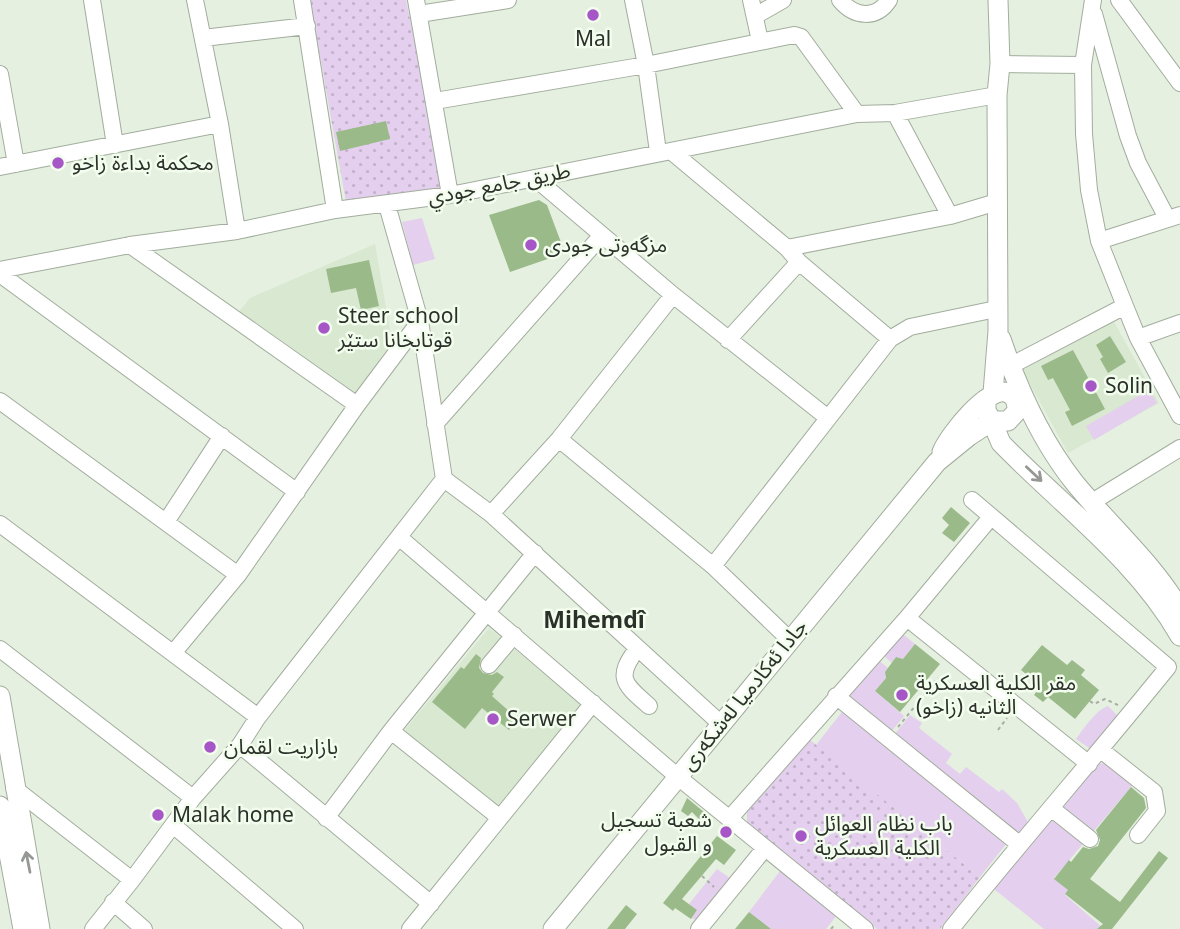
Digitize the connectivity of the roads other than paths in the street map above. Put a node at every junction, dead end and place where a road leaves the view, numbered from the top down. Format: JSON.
{"nodes":[{"id":1,"x":92,"y":0,"type":"edge"},
{"id":2,"x":195,"y":0,"type":"edge"},
{"id":3,"x":302,"y":0,"type":"edge"},
{"id":4,"x":633,"y":0,"type":"edge"},
{"id":5,"x":783,"y":0,"type":"edge"},
{"id":6,"x":840,"y":0,"type":"edge"},
{"id":7,"x":889,"y":0,"type":"edge"},
{"id":8,"x":998,"y":0,"type":"edge"},
{"id":9,"x":1119,"y":0,"type":"edge"},
{"id":10,"x":501,"y":1,"type":"edge"},
{"id":11,"x":1093,"y":4,"type":"edge"},
{"id":12,"x":418,"y":7,"type":"edge"},
{"id":13,"x":753,"y":8,"type":"edge"},
{"id":14,"x":307,"y":26,"type":"junction"},
{"id":15,"x":203,"y":38,"type":"junction"},
{"id":16,"x":760,"y":41,"type":"junction"},
{"id":17,"x":1000,"y":64,"type":"junction"},
{"id":18,"x":646,"y":65,"type":"junction"},
{"id":19,"x":1083,"y":65,"type":"junction"},
{"id":20,"x":0,"y":75,"type":"edge"},
{"id":21,"x":1180,"y":83,"type":"edge"},
{"id":22,"x":998,"y":95,"type":"junction"},
{"id":23,"x":436,"y":101,"type":"junction"},
{"id":24,"x":895,"y":113,"type":"junction"},
{"id":25,"x":857,"y":114,"type":"junction"},
{"id":26,"x":220,"y":124,"type":"junction"},
{"id":27,"x":116,"y":145,"type":"junction"},
{"id":28,"x":664,"y":152,"type":"junction"},
{"id":29,"x":8,"y":165,"type":"edge"},
{"id":30,"x":536,"y":179,"type":"junction"},
{"id":31,"x":450,"y":195,"type":"junction"},
{"id":32,"x":997,"y":202,"type":"junction"},
{"id":33,"x":387,"y":205,"type":"junction"},
{"id":34,"x":335,"y":210,"type":"junction"},
{"id":35,"x":950,"y":216,"type":"junction"},
{"id":36,"x":1174,"y":217,"type":"edge"},
{"id":37,"x":237,"y":230,"type":"junction"},
{"id":38,"x":602,"y":235,"type":"junction"},
{"id":39,"x":1100,"y":241,"type":"junction"},
{"id":40,"x":130,"y":244,"type":"junction"},
{"id":41,"x":787,"y":248,"type":"junction"},
{"id":42,"x":799,"y":262,"type":"junction"},
{"id":43,"x":0,"y":272,"type":"edge"},
{"id":44,"x":673,"y":295,"type":"junction"},
{"id":45,"x":1125,"y":306,"type":"junction"},
{"id":46,"x":996,"y":309,"type":"junction"},
{"id":47,"x":420,"y":321,"type":"junction"},
{"id":48,"x":1180,"y":323,"type":"edge"},
{"id":49,"x":998,"y":331,"type":"junction"},
{"id":50,"x":1138,"y":338,"type":"junction"},
{"id":51,"x":890,"y":339,"type":"junction"},
{"id":52,"x":729,"y":340,"type":"junction"},
{"id":53,"x":1010,"y":366,"type":"junction"},
{"id":54,"x":1002,"y":398,"type":"junction"},
{"id":55,"x":0,"y":401,"type":"edge"},
{"id":56,"x":357,"y":405,"type":"junction"},
{"id":57,"x":1034,"y":416,"type":"junction"},
{"id":58,"x":1180,"y":416,"type":"edge"},
{"id":59,"x":828,"y":418,"type":"junction"},
{"id":60,"x":994,"y":421,"type":"junction"},
{"id":61,"x":435,"y":424,"type":"junction"},
{"id":62,"x":222,"y":436,"type":"junction"},
{"id":63,"x":559,"y":439,"type":"junction"},
{"id":64,"x":1180,"y":448,"type":"edge"},
{"id":65,"x":937,"y":463,"type":"junction"},
{"id":66,"x":444,"y":479,"type":"junction"},
{"id":67,"x":297,"y":492,"type":"junction"},
{"id":68,"x":972,"y":500,"type":"dead end"},
{"id":69,"x":1092,"y":502,"type":"junction"},
{"id":70,"x":491,"y":514,"type":"junction"},
{"id":71,"x":991,"y":517,"type":"junction"},
{"id":72,"x":166,"y":522,"type":"junction"},
{"id":73,"x":0,"y":524,"type":"edge"},
{"id":74,"x":400,"y":538,"type":"junction"},
{"id":75,"x":535,"y":552,"type":"junction"},
{"id":76,"x":713,"y":566,"type":"junction"},
{"id":77,"x":238,"y":575,"type":"junction"},
{"id":78,"x":486,"y":611,"type":"junction"},
{"id":79,"x":1180,"y":611,"type":"edge"},
{"id":80,"x":907,"y":618,"type":"junction"},
{"id":81,"x":514,"y":635,"type":"junction"},
{"id":82,"x":1180,"y":636,"type":"edge"},
{"id":83,"x":790,"y":640,"type":"junction"},
{"id":84,"x":0,"y":649,"type":"edge"},
{"id":85,"x":637,"y":649,"type":"junction"},
{"id":86,"x":174,"y":652,"type":"junction"},
{"id":87,"x":489,"y":665,"type":"dead end"},
{"id":88,"x":0,"y":696,"type":"edge"},
{"id":89,"x":836,"y":696,"type":"junction"},
{"id":90,"x":593,"y":703,"type":"junction"},
{"id":91,"x":649,"y":706,"type":"dead end"},
{"id":92,"x":258,"y":717,"type":"junction"},
{"id":93,"x":721,"y":724,"type":"junction"},
{"id":94,"x":391,"y":731,"type":"junction"},
{"id":95,"x":240,"y":745,"type":"junction"},
{"id":96,"x":1101,"y":750,"type":"junction"},
{"id":97,"x":1089,"y":764,"type":"junction"},
{"id":98,"x":678,"y":777,"type":"junction"},
{"id":99,"x":14,"y":788,"type":"junction"},
{"id":100,"x":193,"y":798,"type":"junction"},
{"id":101,"x":0,"y":806,"type":"edge"},
{"id":102,"x":1051,"y":808,"type":"junction"},
{"id":103,"x":326,"y":818,"type":"junction"},
{"id":104,"x":500,"y":818,"type":"junction"},
{"id":105,"x":730,"y":818,"type":"junction"},
{"id":106,"x":173,"y":825,"type":"junction"},
{"id":107,"x":1138,"y":835,"type":"dead end"},
{"id":108,"x":1090,"y":839,"type":"dead end"},
{"id":109,"x":1019,"y":844,"type":"junction"},
{"id":110,"x":765,"y":848,"type":"junction"},
{"id":111,"x":132,"y":880,"type":"junction"},
{"id":112,"x":113,"y":902,"type":"junction"},
{"id":113,"x":431,"y":904,"type":"junction"},
{"id":114,"x":23,"y":929,"type":"edge"},
{"id":115,"x":40,"y":929,"type":"edge"},
{"id":116,"x":93,"y":929,"type":"edge"},
{"id":117,"x":144,"y":929,"type":"edge"},
{"id":118,"x":295,"y":929,"type":"edge"},
{"id":119,"x":410,"y":929,"type":"edge"},
{"id":120,"x":553,"y":929,"type":"edge"},
{"id":121,"x":699,"y":929,"type":"edge"},
{"id":122,"x":865,"y":929,"type":"edge"},
{"id":123,"x":951,"y":929,"type":"edge"}],
"edges":[{"from":1,"to":27,"type":"street"},
{"from":2,"to":15,"type":"street"},
{"from":3,"to":14,"type":"street"},
{"from":4,"to":18,"type":"street"},
{"from":5,"to":13,"type":"street"},
{"from":6,"to":7,"type":"street"},
{"from":8,"to":17,"type":"main road"},
{"from":9,"to":21,"type":"street"},
{"from":10,"to":12,"type":"street"},
{"from":11,"to":19,"type":"street"},
{"from":11,"to":36,"type":"street"},
{"from":12,"to":23,"type":"street"},
{"from":13,"to":16,"type":"street"},
{"from":14,"to":15,"type":"street"},
{"from":14,"to":34,"type":"street"},
{"from":15,"to":26,"type":"street"},
{"from":16,"to":18,"type":"street"},
{"from":16,"to":25,"type":"street"},
{"from":17,"to":19,"type":"street"},
{"from":17,"to":22,"type":"main road"},
{"from":18,"to":23,"type":"street"},
{"from":18,"to":28,"type":"street"},
{"from":19,"to":39,"type":"street"},
{"from":20,"to":29,"type":"street"},
{"from":22,"to":24,"type":"street","name":"طريق جامع جودي"},
{"from":22,"to":32,"type":"main road"},
{"from":23,"to":31,"type":"street"},
{"from":24,"to":25,"type":"street","name":"طريق جامع جودي"},
{"from":24,"to":35,"type":"street"},
{"from":25,"to":28,"type":"street","name":"طريق جامع جودي"},
{"from":26,"to":27,"type":"street"},
{"from":26,"to":37,"type":"street"},
{"from":27,"to":29,"type":"street"},
{"from":28,"to":30,"type":"street","name":"طريق جامع جودي"},
{"from":28,"to":41,"type":"street"},
{"from":30,"to":31,"type":"street","name":"طريق جامع جودي"},
{"from":30,"to":38,"type":"street"},
{"from":31,"to":33,"type":"street","name":"طريق جامع جودي"},
{"from":32,"to":35,"type":"street"},
{"from":32,"to":46,"type":"main road"},
{"from":33,"to":34,"type":"street","name":"طريق جامع جودي"},
{"from":33,"to":47,"type":"street"},
{"from":34,"to":37,"type":"street","name":"طريق جامع جودي"},
{"from":35,"to":41,"type":"street"},
{"from":36,"to":39,"type":"street"},
{"from":37,"to":40,"type":"street","name":"طريق جامع جودي"},
{"from":38,"to":44,"type":"street"},
{"from":38,"to":61,"type":"street"},
{"from":39,"to":45,"type":"street"},
{"from":40,"to":43,"type":"street","name":"طريق جامع جودي"},
{"from":40,"to":56,"type":"street"},
{"from":41,"to":42,"type":"street"},
{"from":42,"to":51,"type":"street"},
{"from":42,"to":52,"type":"street"},
{"from":43,"to":62,"type":"street"},
{"from":44,"to":52,"type":"street"},
{"from":44,"to":63,"type":"street"},
{"from":45,"to":50,"type":"street"},
{"from":45,"to":53,"type":"street"},
{"from":46,"to":49,"type":"main road"},
{"from":46,"to":51,"type":"street"},
{"from":47,"to":56,"type":"street"},
{"from":47,"to":61,"type":"street"},
{"from":48,"to":50,"type":"street"},
{"from":49,"to":53,"type":"main road"},
{"from":49,"to":54,"type":"main road"},
{"from":50,"to":58,"type":"street"},
{"from":51,"to":59,"type":"street"},
{"from":52,"to":59,"type":"street"},
{"from":53,"to":54,"type":"main road"},
{"from":53,"to":57,"type":"main road"},
{"from":54,"to":57,"type":"main road"},
{"from":54,"to":60,"type":"main road"},
{"from":54,"to":60,"type":"main road"},
{"from":54,"to":65,"type":"main road"},
{"from":55,"to":72,"type":"street"},
{"from":56,"to":67,"type":"street"},
{"from":57,"to":69,"type":"main road"},
{"from":59,"to":76,"type":"street"},
{"from":60,"to":65,"type":"main road"},
{"from":60,"to":82,"type":"main road","one_way":true},
{"from":61,"to":66,"type":"street"},
{"from":62,"to":67,"type":"street"},
{"from":62,"to":72,"type":"street"},
{"from":63,"to":70,"type":"street"},
{"from":63,"to":76,"type":"street"},
{"from":64,"to":69,"type":"street"},
{"from":65,"to":83,"type":"main road","name":"جادا ئه‌كادميا له‌شكه‌رى"},
{"from":66,"to":70,"type":"street"},
{"from":66,"to":74,"type":"street"},
{"from":67,"to":77,"type":"street"},
{"from":68,"to":71,"type":"street"},
{"from":69,"to":79,"type":"main road"},
{"from":70,"to":75,"type":"street"},
{"from":71,"to":80,"type":"street"},
{"from":71,"to":96,"type":"street"},
{"from":72,"to":77,"type":"street"},
{"from":73,"to":86,"type":"street"},
{"from":74,"to":78,"type":"street"},
{"from":74,"to":92,"type":"street"},
{"from":75,"to":78,"type":"street"},
{"from":75,"to":85,"type":"street"},
{"from":76,"to":83,"type":"street"},
{"from":77,"to":86,"type":"street"},
{"from":78,"to":81,"type":"street"},
{"from":78,"to":94,"type":"street"},
{"from":80,"to":89,"type":"street"},
{"from":80,"to":97,"type":"street"},
{"from":81,"to":87,"type":"street"},
{"from":81,"to":90,"type":"street"},
{"from":83,"to":93,"type":"main road","name":"جادا ئه‌كادميا له‌شكه‌رى"},
{"from":84,"to":100,"type":"street"},
{"from":85,"to":91,"type":"street"},
{"from":85,"to":93,"type":"street"},
{"from":86,"to":92,"type":"street"},
{"from":88,"to":99,"type":"main road"},
{"from":89,"to":105,"type":"street"},
{"from":89,"to":109,"type":"street"},
{"from":90,"to":98,"type":"street"},
{"from":90,"to":104,"type":"street"},
{"from":92,"to":95,"type":"street"},
{"from":93,"to":98,"type":"main road","name":"جادا ئه‌كادميا له‌شكه‌رى"},
{"from":94,"to":103,"type":"street"},
{"from":94,"to":104,"type":"street"},
{"from":95,"to":100,"type":"street"},
{"from":95,"to":103,"type":"street"},
{"from":96,"to":97,"type":"street"},
{"from":96,"to":107,"type":"street"},
{"from":97,"to":102,"type":"street"},
{"from":98,"to":105,"type":"street"},
{"from":98,"to":120,"type":"main road","name":"جادا ئه‌كادميا له‌شكه‌رى"},
{"from":99,"to":111,"type":"street"},
{"from":115,"to":99,"type":"main road","one_way":true},
{"from":100,"to":106,"type":"street"},
{"from":101,"to":114,"type":"main road"},
{"from":102,"to":108,"type":"street"},
{"from":102,"to":109,"type":"street"},
{"from":103,"to":113,"type":"street"},
{"from":104,"to":113,"type":"street"},
{"from":105,"to":110,"type":"street"},
{"from":106,"to":111,"type":"street"},
{"from":106,"to":118,"type":"street"},
{"from":109,"to":123,"type":"street"},
{"from":110,"to":121,"type":"street"},
{"from":110,"to":122,"type":"street"},
{"from":111,"to":112,"type":"street"},
{"from":112,"to":116,"type":"street"},
{"from":112,"to":117,"type":"street"},
{"from":113,"to":119,"type":"street"}]}
